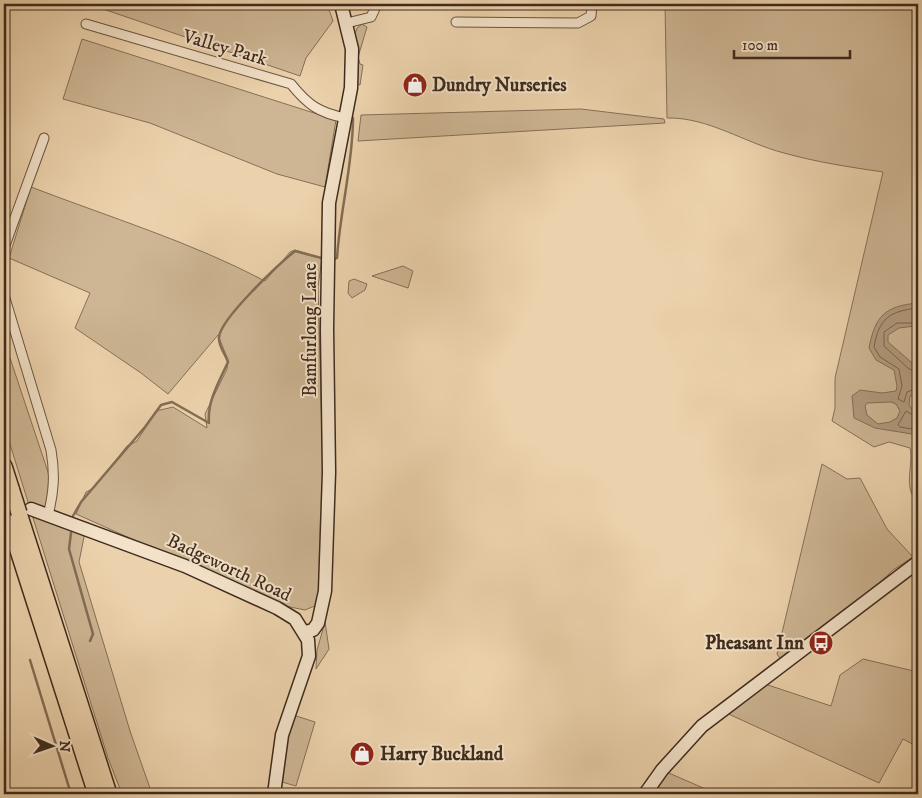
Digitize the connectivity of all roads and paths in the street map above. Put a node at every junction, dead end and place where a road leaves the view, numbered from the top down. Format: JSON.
{"nodes":[{"id":1,"x":340,"y":4,"type":"edge"},
{"id":2,"x":377,"y":4,"type":"edge"},
{"id":3,"x":592,"y":4,"type":"edge"},
{"id":4,"x":456,"y":22,"type":"dead end"},
{"id":5,"x":347,"y":23,"type":"junction"},
{"id":6,"x":86,"y":24,"type":"dead end"},
{"id":7,"x":346,"y":118,"type":"junction"},
{"id":8,"x":44,"y":138,"type":"dead end"},
{"id":9,"x":4,"y":248,"type":"edge"},
{"id":10,"x":4,"y":295,"type":"edge"},
{"id":11,"x":4,"y":466,"type":"edge"},
{"id":12,"x":4,"y":508,"type":"edge"},
{"id":13,"x":25,"y":511,"type":"junction"},
{"id":14,"x":48,"y":515,"type":"junction"},
{"id":15,"x":918,"y":562,"type":"edge"},
{"id":16,"x":305,"y":632,"type":"junction"},
{"id":17,"x":96,"y":794,"type":"edge"},
{"id":18,"x":110,"y":794,"type":"edge"},
{"id":19,"x":274,"y":794,"type":"edge"},
{"id":20,"x":645,"y":794,"type":"edge"}],
"edges":[{"from":1,"to":5,"type":"street","name":"Bamfurlong Lane"},
{"from":2,"to":5,"type":"street"},
{"from":3,"to":4,"type":"street"},
{"from":5,"to":7,"type":"street","name":"Bamfurlong Lane"},
{"from":6,"to":7,"type":"street","name":"Valley Park"},
{"from":7,"to":16,"type":"street","name":"Bamfurlong Lane"},
{"from":8,"to":9,"type":"street"},
{"from":10,"to":14,"type":"street"},
{"from":11,"to":13,"type":"highway","bridge":true},
{"from":12,"to":17,"type":"highway"},
{"from":13,"to":14,"type":"street","name":"Badgeworth Road"},
{"from":13,"to":18,"type":"highway"},
{"from":14,"to":16,"type":"street","name":"Badgeworth Road"},
{"from":15,"to":20,"type":"street"},
{"from":16,"to":19,"type":"street"}]}
